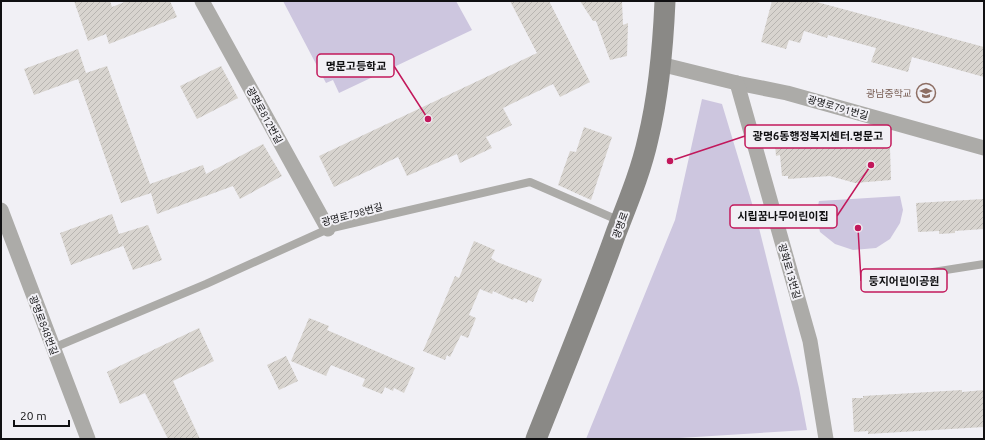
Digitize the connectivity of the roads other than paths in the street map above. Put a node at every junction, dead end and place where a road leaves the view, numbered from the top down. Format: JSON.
{"nodes":[{"id":1,"x":202,"y":1,"type":"edge"},
{"id":2,"x":665,"y":1,"type":"edge"},
{"id":3,"x":660,"y":64,"type":"junction"},
{"id":4,"x":737,"y":83,"type":"junction"},
{"id":5,"x":984,"y":148,"type":"edge"},
{"id":6,"x":1,"y":210,"type":"edge"},
{"id":7,"x":621,"y":222,"type":"junction"},
{"id":8,"x":328,"y":229,"type":"junction"},
{"id":9,"x":984,"y":264,"type":"edge"},
{"id":10,"x":933,"y":272,"type":"dead end"},
{"id":11,"x":53,"y":348,"type":"junction"},
{"id":12,"x":88,"y":439,"type":"edge"},
{"id":13,"x":536,"y":439,"type":"edge"},
{"id":14,"x":826,"y":439,"type":"edge"}],
"edges":[{"from":1,"to":8,"type":"street","name":"광명로812번길"},
{"from":2,"to":3,"type":"main road","name":"광명로"},
{"from":3,"to":4,"type":"street","name":"광명로791번길"},
{"from":3,"to":7,"type":"main road","name":"광명로"},
{"from":4,"to":5,"type":"street","name":"광명로791번길"},
{"from":4,"to":14,"type":"street","name":"광화로13번길"},
{"from":6,"to":11,"type":"street","name":"광명로848번길"},
{"from":7,"to":8,"type":"lane","name":"광명로798번길"},
{"from":7,"to":13,"type":"main road","name":"광명로"},
{"from":8,"to":11,"type":"lane","name":"광명로798번길"},
{"from":9,"to":10,"type":"lane"},
{"from":11,"to":12,"type":"street","name":"광명로848번길"}]}
